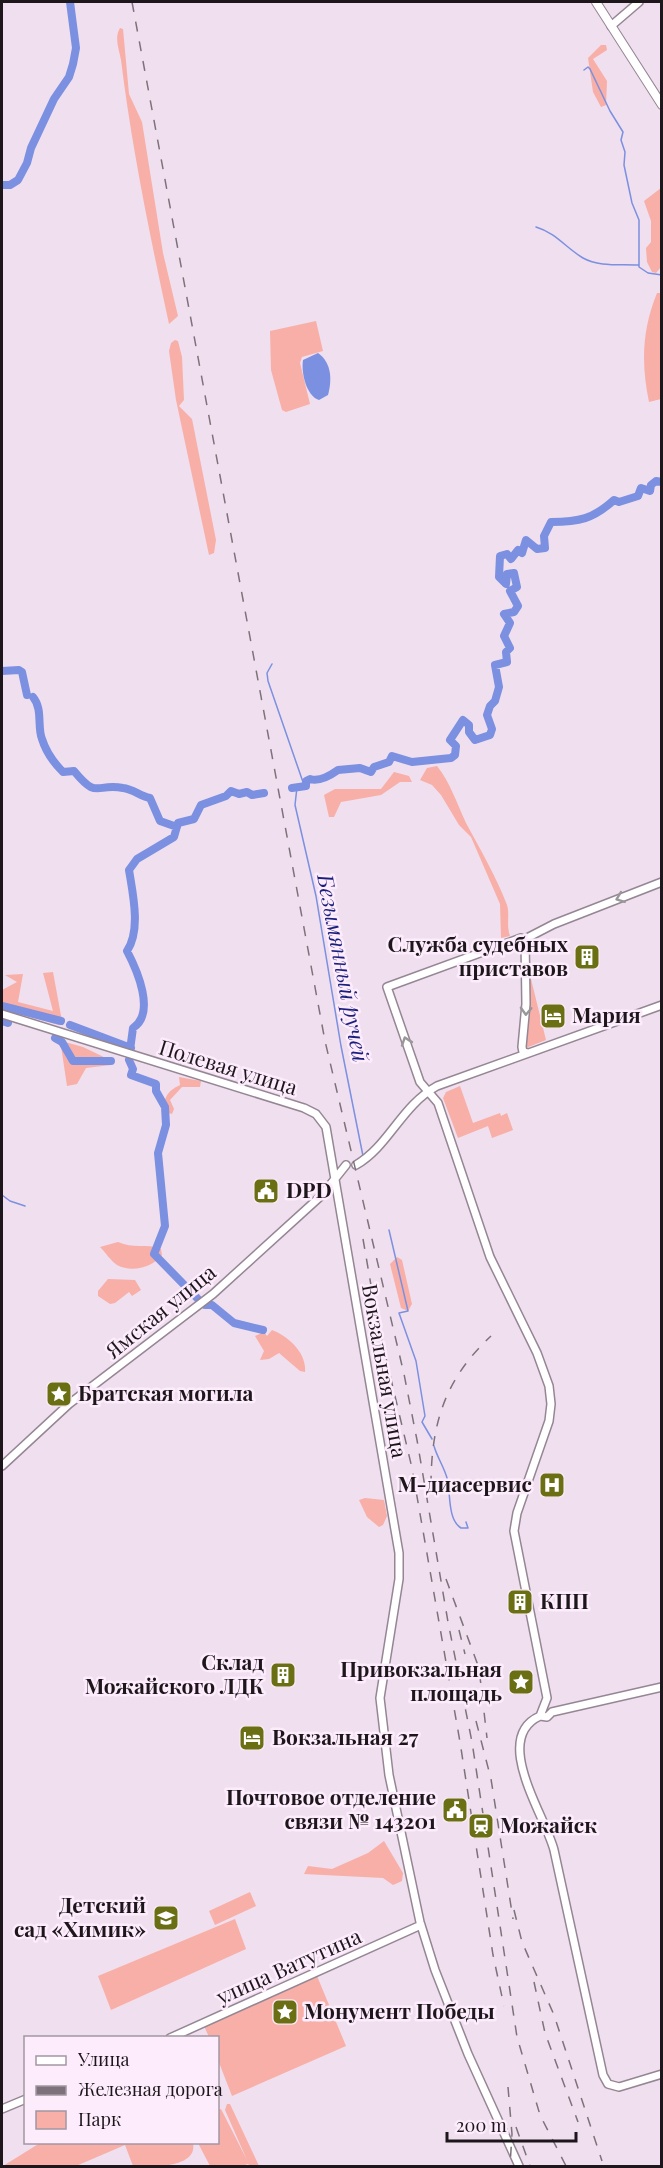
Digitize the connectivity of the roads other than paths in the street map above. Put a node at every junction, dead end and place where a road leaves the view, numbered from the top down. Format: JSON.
{"nodes":[{"id":1,"x":596,"y":2,"type":"edge"},
{"id":2,"x":639,"y":2,"type":"edge"},
{"id":3,"x":611,"y":26,"type":"junction"},
{"id":4,"x":662,"y":105,"type":"edge"},
{"id":5,"x":662,"y":882,"type":"edge"},
{"id":6,"x":523,"y":939,"type":"junction"},
{"id":7,"x":662,"y":1005,"type":"edge"},
{"id":8,"x":2,"y":1014,"type":"edge"},
{"id":9,"x":523,"y":1040,"type":"junction"},
{"id":10,"x":529,"y":1053,"type":"junction"},
{"id":11,"x":511,"y":1059,"type":"junction"},
{"id":12,"x":428,"y":1091,"type":"junction"},
{"id":13,"x":332,"y":1157,"type":"junction"},
{"id":14,"x":358,"y":1162,"type":"dead end"},
{"id":15,"x":346,"y":1168,"type":"junction"},
{"id":16,"x":336,"y":1177,"type":"junction"},
{"id":17,"x":338,"y":1192,"type":"junction"},
{"id":18,"x":322,"y":1195,"type":"junction"},
{"id":19,"x":339,"y":1209,"type":"junction"},
{"id":20,"x":2,"y":1466,"type":"edge"},
{"id":21,"x":662,"y":1687,"type":"edge"},
{"id":22,"x":546,"y":1712,"type":"junction"},
{"id":23,"x":421,"y":1925,"type":"junction"},
{"id":24,"x":172,"y":2036,"type":"edge"},
{"id":25,"x":662,"y":2074,"type":"edge"},
{"id":26,"x":24,"y":2099,"type":"edge"},
{"id":27,"x":2,"y":2109,"type":"edge"},
{"id":28,"x":519,"y":2166,"type":"edge"}],
"edges":[{"from":1,"to":3,"type":"main road"},
{"from":2,"to":3,"type":"main road"},
{"from":3,"to":4,"type":"main road"},
{"from":5,"to":6,"type":"main road","one_way":true},
{"from":6,"to":9,"type":"main road","one_way":true},
{"from":12,"to":6,"type":"main road","one_way":true},
{"from":7,"to":10,"type":"main road"},
{"from":8,"to":13,"type":"main road","name":"Полевая улица"},
{"from":9,"to":10,"type":"main road"},
{"from":9,"to":11,"type":"main road"},
{"from":10,"to":11,"type":"main road"},
{"from":11,"to":12,"type":"main road"},
{"from":12,"to":14,"type":"main road"},
{"from":12,"to":22,"type":"main road"},
{"from":13,"to":15,"type":"main road"},
{"from":13,"to":16,"type":"main road","name":"Полевая улица"},
{"from":15,"to":16,"type":"main road","name":"Ямская улица"},
{"from":15,"to":17,"type":"main road"},
{"from":16,"to":17,"type":"main road","name":"Вокзальная улица"},
{"from":16,"to":18,"type":"main road","name":"Ямская улица"},
{"from":17,"to":19,"type":"main road","name":"Вокзальная улица"},
{"from":18,"to":19,"type":"main road"},
{"from":18,"to":20,"type":"main road","name":"Ямская улица"},
{"from":19,"to":23,"type":"main road","name":"Вокзальная улица"},
{"from":21,"to":22,"type":"main road"},
{"from":22,"to":25,"type":"main road"},
{"from":23,"to":24,"type":"main road","name":"улица Ватутина"},
{"from":23,"to":28,"type":"main road","name":"Вокзальная улица"},
{"from":26,"to":27,"type":"main road"}]}
